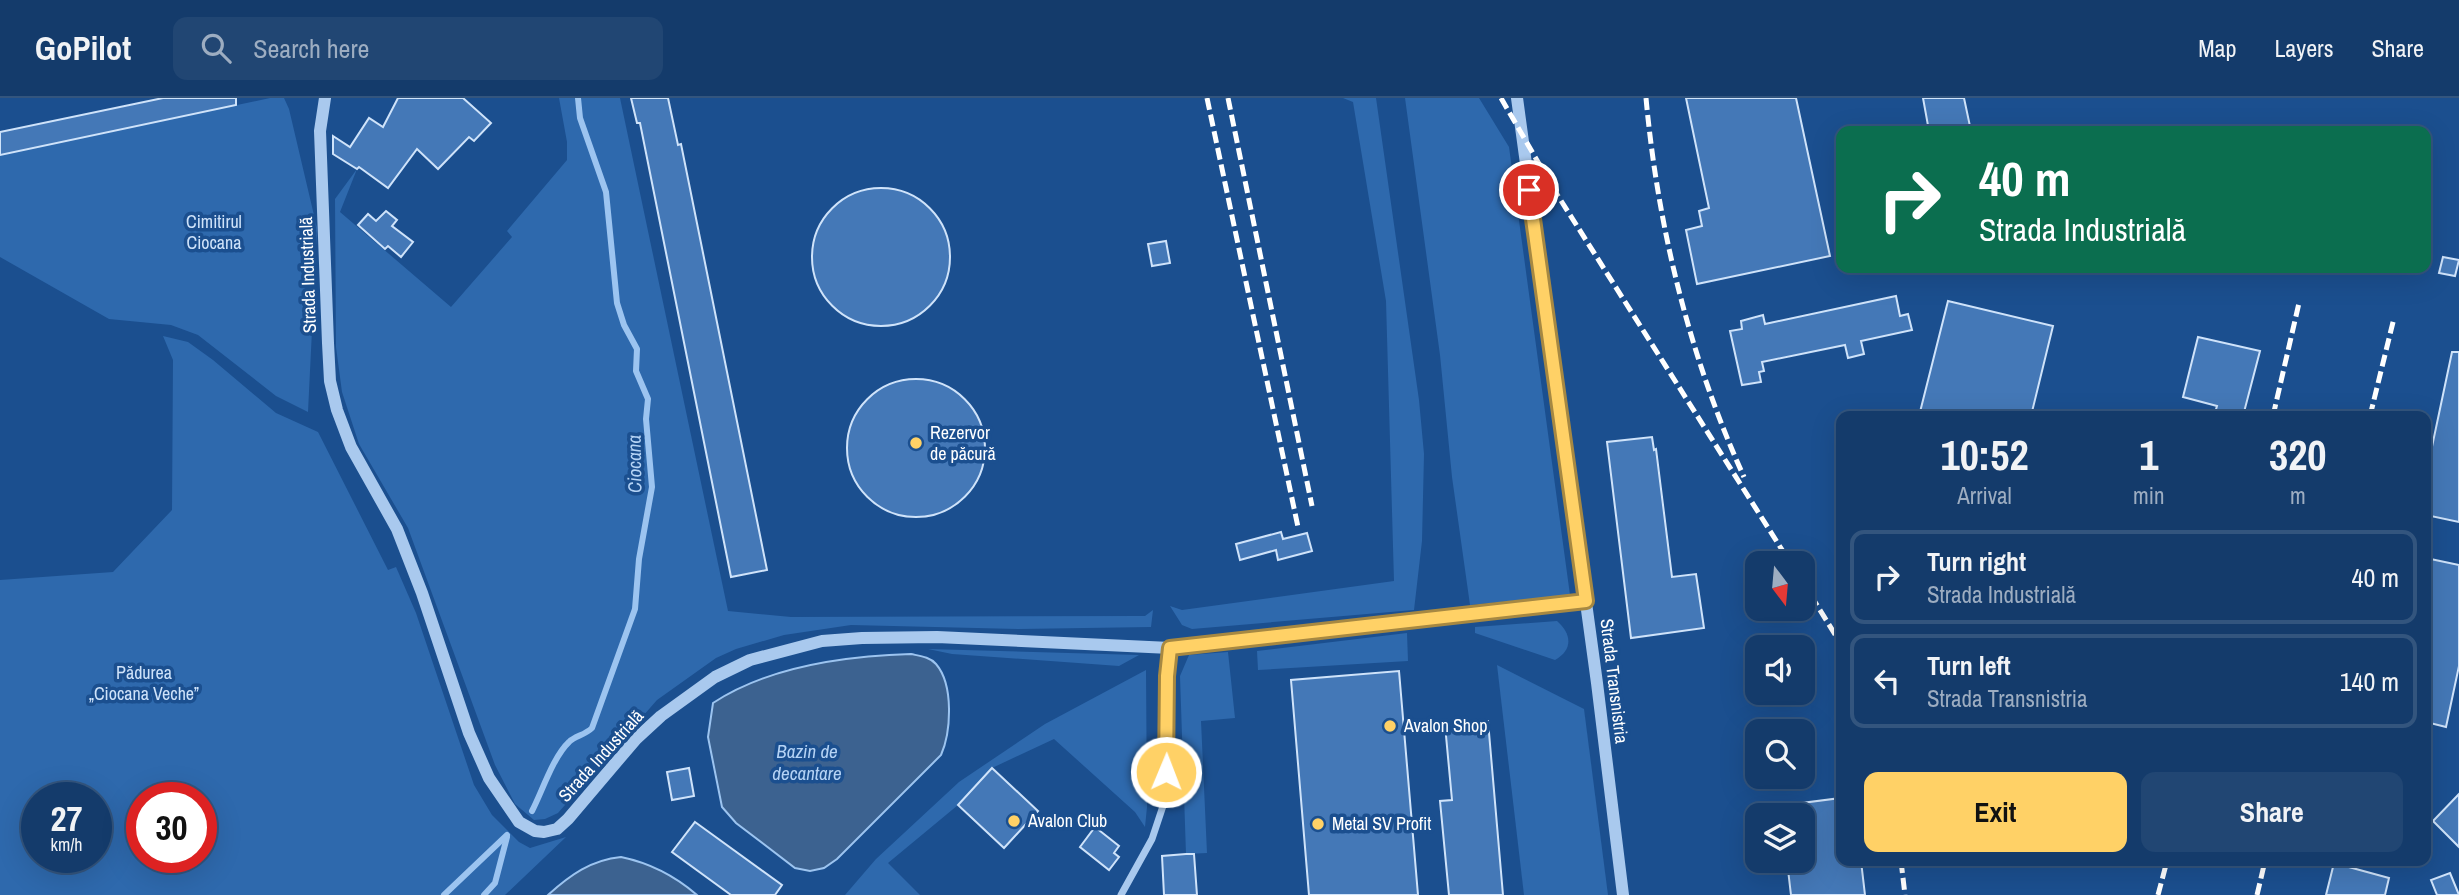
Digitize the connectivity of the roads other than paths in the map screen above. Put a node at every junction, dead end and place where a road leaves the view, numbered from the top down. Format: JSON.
{"nodes":[{"id":1,"x":325,"y":98,"type":"edge"},
{"id":2,"x":1517,"y":98,"type":"edge"},
{"id":3,"x":1586,"y":601,"type":"junction"},
{"id":4,"x":1170,"y":648,"type":"junction"},
{"id":5,"x":1122,"y":895,"type":"edge"},
{"id":6,"x":1623,"y":895,"type":"edge"}],
"edges":[{"from":1,"to":4,"type":"street","name":"Strada Industrială"},
{"from":2,"to":3,"type":"street","name":"Strada Transnistria"},
{"from":3,"to":4,"type":"street","name":"Strada Industrială"},
{"from":3,"to":6,"type":"street","name":"Strada Transnistria"},
{"from":4,"to":5,"type":"street"}]}
